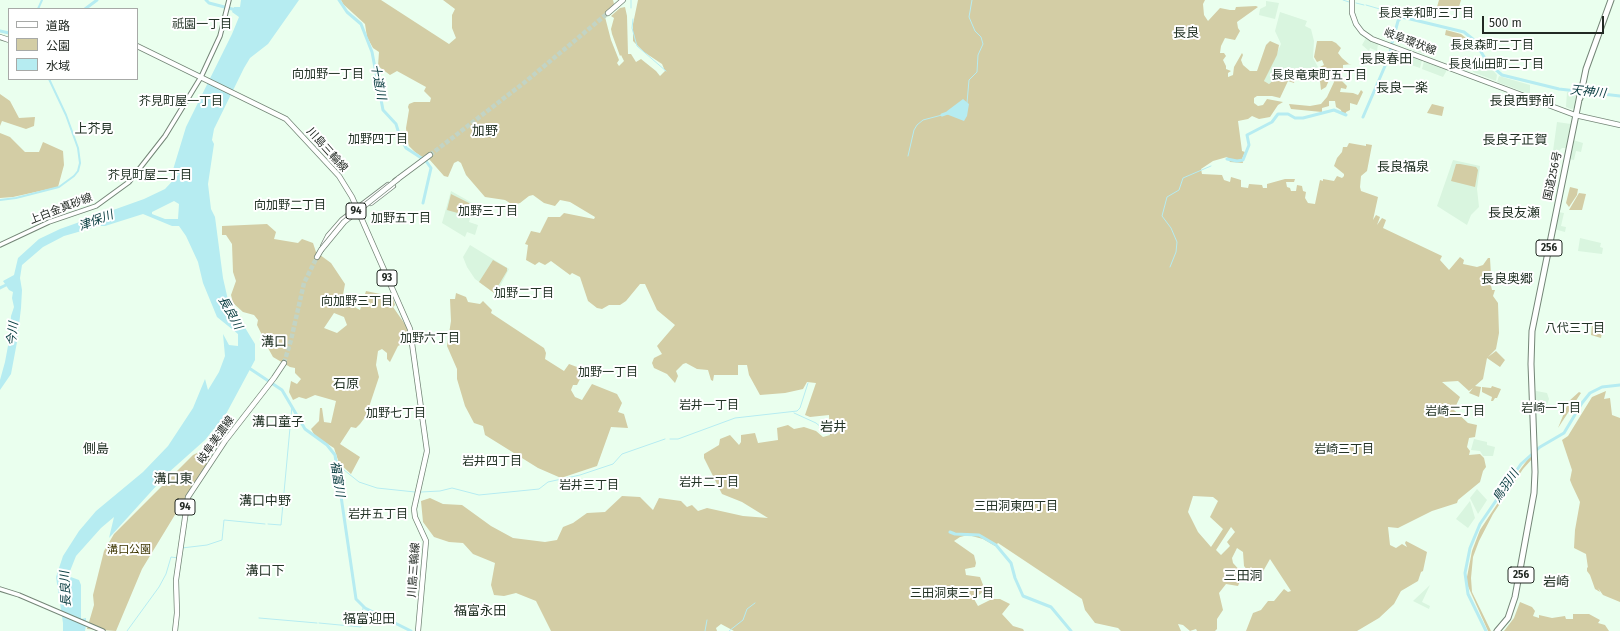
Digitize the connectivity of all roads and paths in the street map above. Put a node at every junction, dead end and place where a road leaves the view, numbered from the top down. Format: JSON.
{"nodes":[{"id":1,"x":623,"y":0,"type":"edge"},
{"id":2,"x":1353,"y":0,"type":"edge"},
{"id":3,"x":1611,"y":0,"type":"edge"},
{"id":4,"x":228,"y":2,"type":"edge"},
{"id":5,"x":608,"y":13,"type":"tunnel mouth"},
{"id":6,"x":138,"y":46,"type":"edge"},
{"id":7,"x":202,"y":78,"type":"junction"},
{"id":8,"x":1576,"y":114,"type":"junction"},
{"id":9,"x":1620,"y":124,"type":"edge"},
{"id":10,"x":429,"y":155,"type":"tunnel mouth"},
{"id":11,"x":414,"y":167,"type":"junction"},
{"id":12,"x":398,"y":179,"type":"junction"},
{"id":13,"x":372,"y":200,"type":"junction"},
{"id":14,"x":357,"y":211,"type":"junction"},
{"id":15,"x":0,"y":245,"type":"edge"},
{"id":16,"x":322,"y":250,"type":"junction"},
{"id":17,"x":317,"y":257,"type":"tunnel mouth"},
{"id":18,"x":284,"y":363,"type":"tunnel mouth"},
{"id":19,"x":0,"y":589,"type":"edge"},
{"id":20,"x":1504,"y":625,"type":"junction"},
{"id":21,"x":103,"y":631,"type":"edge"},
{"id":22,"x":175,"y":631,"type":"edge"},
{"id":23,"x":418,"y":631,"type":"edge"},
{"id":24,"x":1497,"y":631,"type":"edge"},
{"id":25,"x":1501,"y":631,"type":"edge"}],
"edges":[{"from":1,"to":5,"type":"main road"},
{"from":2,"to":8,"type":"main road","name":"岐阜環状線"},
{"from":3,"to":8,"type":"highway","name":"国道256号","number":"256"},
{"from":4,"to":7,"type":"main road","name":"上白金真砂線"},
{"from":6,"to":7,"type":"main road","name":"川島三輪線","number":"93"},
{"from":7,"to":14,"type":"main road","name":"川島三輪線","number":"93"},
{"from":7,"to":15,"type":"main road","name":"上白金真砂線"},
{"from":8,"to":9,"type":"main road","name":"岐阜環状線"},
{"from":8,"to":20,"type":"highway","name":"国道256号","number":"256"},
{"from":10,"to":11,"type":"main road","number":"94"},
{"from":11,"to":12,"type":"main road","number":"94"},
{"from":11,"to":13,"type":"main road","number":"94","bridge":true},
{"from":12,"to":13,"type":"main road","number":"94","bridge":true},
{"from":12,"to":16,"type":"main road","number":"94","bridge":true},
{"from":13,"to":14,"type":"main road","number":"94"},
{"from":14,"to":16,"type":"main road","number":"94","bridge":true},
{"from":14,"to":23,"type":"main road","name":"川島三輪線","number":"93"},
{"from":16,"to":17,"type":"main road","number":"94"},
{"from":18,"to":22,"type":"main road","name":"岐阜美濃線","number":"94"},
{"from":19,"to":21,"type":"main road"},
{"from":20,"to":24,"type":"highway","number":"256"},
{"from":20,"to":25,"type":"highway","number":"256"}]}
